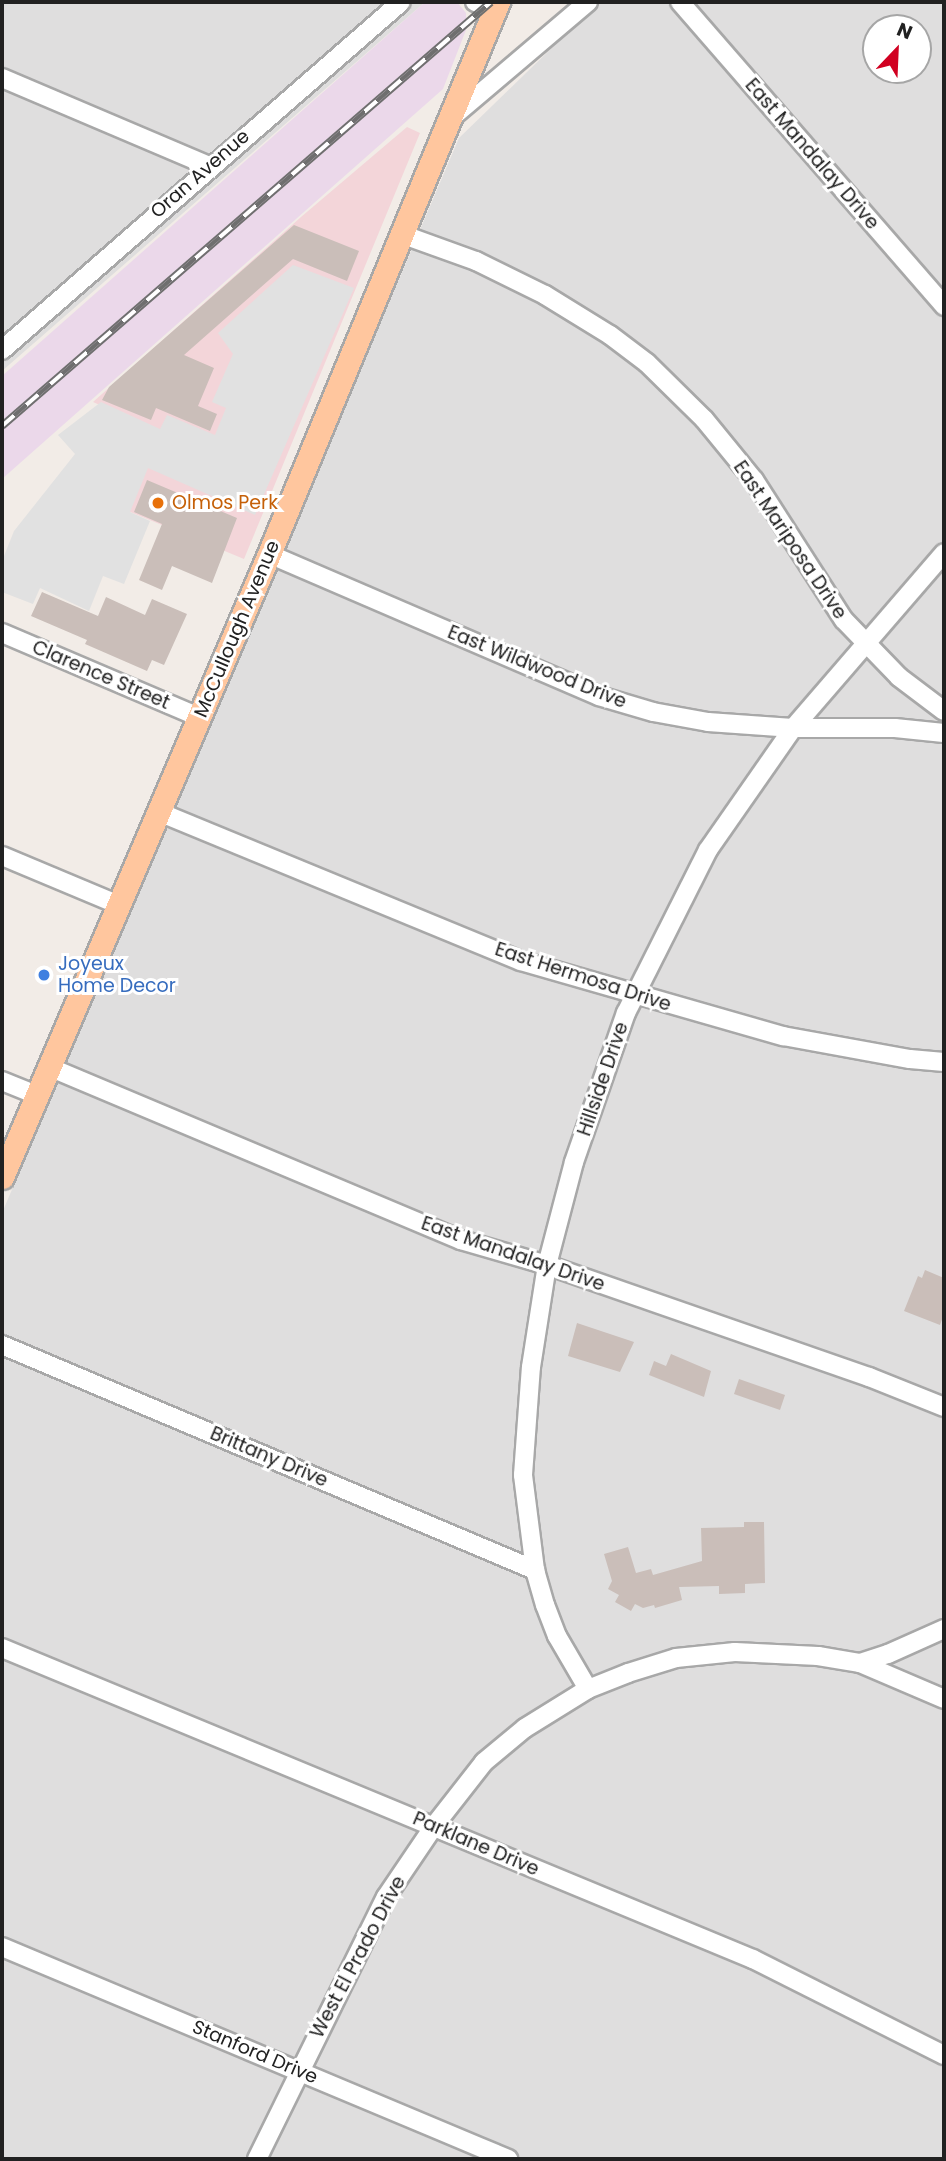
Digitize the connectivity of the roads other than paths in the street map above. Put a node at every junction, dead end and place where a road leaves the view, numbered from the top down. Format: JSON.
{"nodes":[{"id":1,"x":401,"y":2,"type":"edge"},
{"id":2,"x":588,"y":2,"type":"edge"},
{"id":3,"x":680,"y":2,"type":"edge"},
{"id":4,"x":489,"y":4,"type":"edge"},
{"id":5,"x":2,"y":78,"type":"edge"},
{"id":6,"x":450,"y":119,"type":"junction"},
{"id":7,"x":209,"y":166,"type":"junction"},
{"id":8,"x":401,"y":234,"type":"junction"},
{"id":9,"x":944,"y":306,"type":"edge"},
{"id":10,"x":2,"y":349,"type":"edge"},
{"id":11,"x":944,"y":553,"type":"edge"},
{"id":12,"x":269,"y":554,"type":"junction"},
{"id":13,"x":2,"y":633,"type":"edge"},
{"id":14,"x":865,"y":645,"type":"junction"},
{"id":15,"x":944,"y":711,"type":"edge"},
{"id":16,"x":200,"y":716,"type":"junction"},
{"id":17,"x":793,"y":728,"type":"junction"},
{"id":18,"x":944,"y":733,"type":"edge"},
{"id":19,"x":159,"y":811,"type":"junction"},
{"id":20,"x":2,"y":856,"type":"edge"},
{"id":21,"x":119,"y":905,"type":"junction"},
{"id":22,"x":634,"y":995,"type":"junction"},
{"id":23,"x":944,"y":1062,"type":"edge"},
{"id":24,"x":49,"y":1067,"type":"junction"},
{"id":25,"x":2,"y":1081,"type":"edge"},
{"id":26,"x":37,"y":1096,"type":"junction"},
{"id":27,"x":2,"y":1177,"type":"edge"},
{"id":28,"x":547,"y":1265,"type":"junction"},
{"id":29,"x":2,"y":1345,"type":"edge"},
{"id":30,"x":944,"y":1407,"type":"edge"},
{"id":31,"x":536,"y":1570,"type":"junction"},
{"id":32,"x":944,"y":1629,"type":"edge"},
{"id":33,"x":2,"y":1648,"type":"edge"},
{"id":34,"x":860,"y":1663,"type":"junction"},
{"id":35,"x":588,"y":1689,"type":"junction"},
{"id":36,"x":944,"y":1699,"type":"edge"},
{"id":37,"x":434,"y":1826,"type":"junction"},
{"id":38,"x":2,"y":1947,"type":"edge"},
{"id":39,"x":944,"y":2055,"type":"edge"},
{"id":40,"x":299,"y":2070,"type":"junction"},
{"id":41,"x":257,"y":2159,"type":"edge"},
{"id":42,"x":508,"y":2159,"type":"edge"}],
"edges":[{"from":1,"to":7,"type":"street","name":"Oran Avenue"},
{"from":2,"to":6,"type":"street"},
{"from":3,"to":9,"type":"street","name":"East Mandalay Drive"},
{"from":4,"to":6,"type":"main road","name":"McCullough Avenue"},
{"from":5,"to":7,"type":"street"},
{"from":6,"to":8,"type":"main road","name":"McCullough Avenue"},
{"from":7,"to":10,"type":"street","name":"Oran Avenue"},
{"from":8,"to":12,"type":"main road","name":"McCullough Avenue"},
{"from":8,"to":14,"type":"street","name":"East Mariposa Drive"},
{"from":11,"to":14,"type":"street","name":"Hillside Drive"},
{"from":12,"to":16,"type":"main road","name":"McCullough Avenue"},
{"from":12,"to":17,"type":"street","name":"East Wildwood Drive"},
{"from":13,"to":16,"type":"street","name":"Clarence Street"},
{"from":14,"to":15,"type":"street"},
{"from":14,"to":17,"type":"street","name":"Hillside Drive"},
{"from":16,"to":19,"type":"main road","name":"McCullough Avenue"},
{"from":17,"to":18,"type":"street","name":"East Wildwood Drive"},
{"from":17,"to":22,"type":"street","name":"Hillside Drive"},
{"from":19,"to":21,"type":"main road","name":"McCullough Avenue"},
{"from":19,"to":22,"type":"street","name":"East Hermosa Drive"},
{"from":20,"to":21,"type":"street"},
{"from":21,"to":24,"type":"main road","name":"McCullough Avenue"},
{"from":22,"to":23,"type":"street","name":"East Hermosa Drive"},
{"from":22,"to":28,"type":"street","name":"Hillside Drive"},
{"from":24,"to":26,"type":"main road","name":"McCullough Avenue"},
{"from":24,"to":28,"type":"street","name":"East Mandalay Drive"},
{"from":25,"to":26,"type":"street"},
{"from":26,"to":27,"type":"main road","name":"McCullough Avenue"},
{"from":28,"to":30,"type":"street","name":"East Mandalay Drive"},
{"from":28,"to":31,"type":"street","name":"Hillside Drive"},
{"from":29,"to":31,"type":"street","name":"Brittany Drive"},
{"from":31,"to":35,"type":"street","name":"Hillside Drive"},
{"from":32,"to":34,"type":"street"},
{"from":33,"to":37,"type":"street","name":"Parklane Drive"},
{"from":34,"to":35,"type":"street","name":"West El Prado Drive"},
{"from":34,"to":36,"type":"street","name":"West El Prado Drive"},
{"from":35,"to":37,"type":"street","name":"West El Prado Drive"},
{"from":37,"to":39,"type":"street","name":"Parklane Drive"},
{"from":37,"to":40,"type":"street","name":"West El Prado Drive"},
{"from":38,"to":40,"type":"street","name":"Stanford Drive"},
{"from":40,"to":41,"type":"street","name":"West El Prado Drive"},
{"from":40,"to":42,"type":"street","name":"Stanford Drive"}]}
